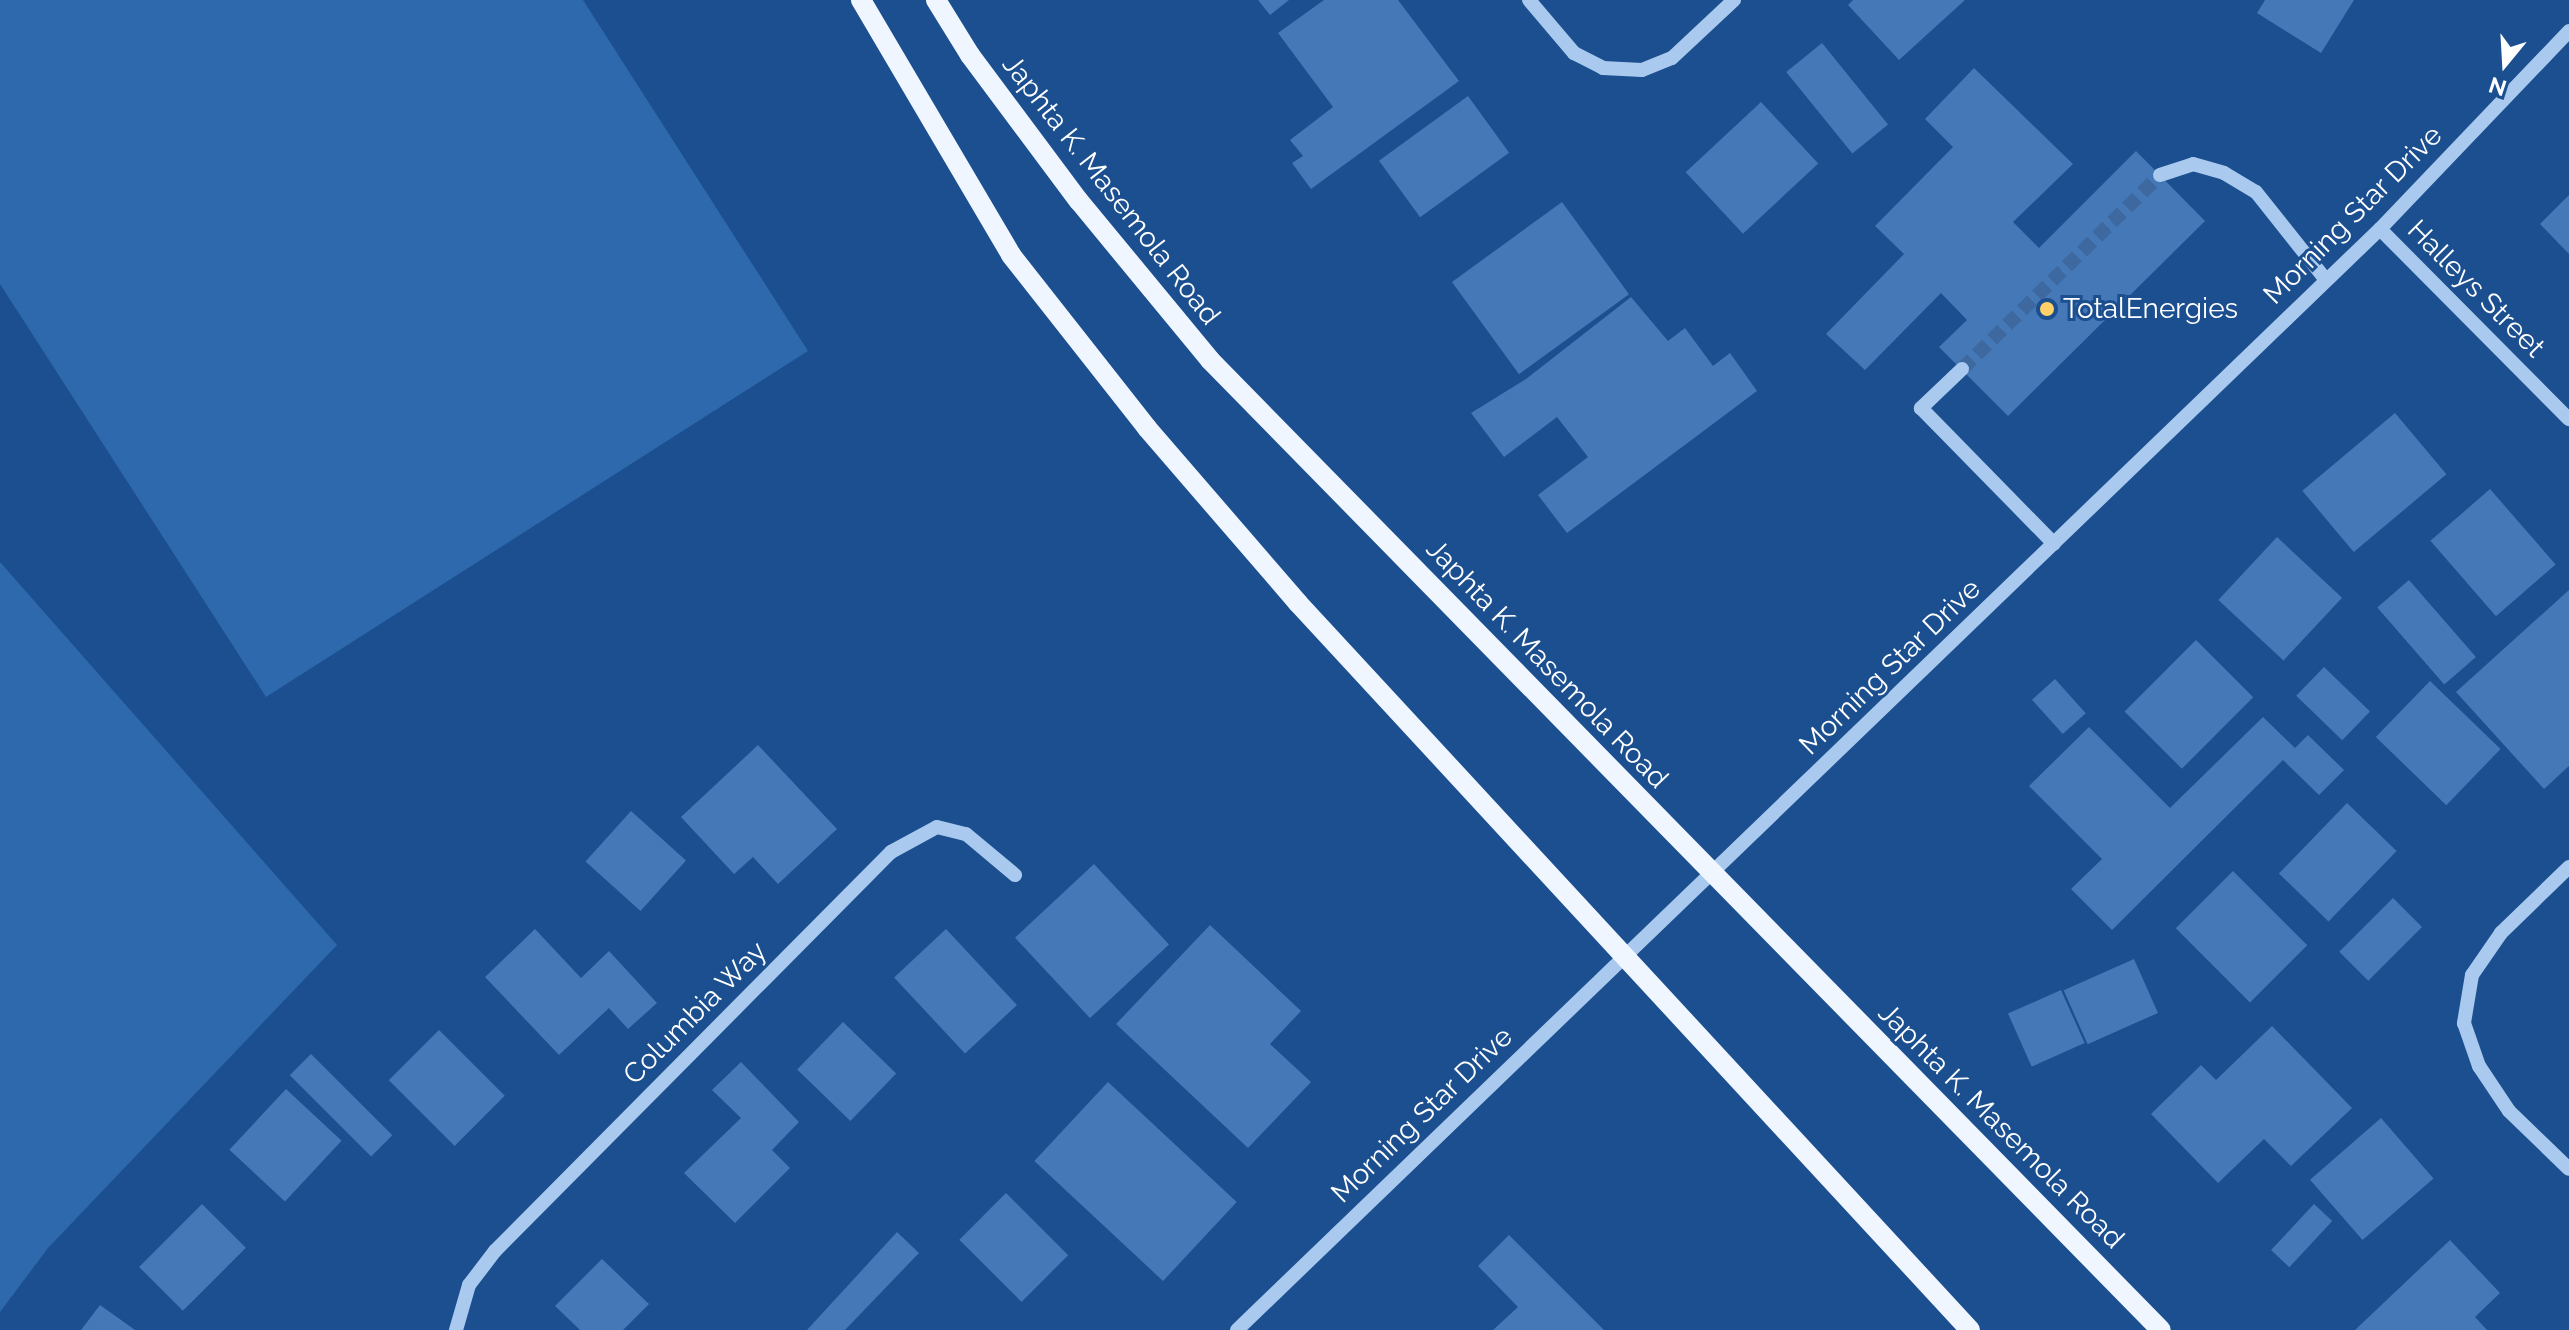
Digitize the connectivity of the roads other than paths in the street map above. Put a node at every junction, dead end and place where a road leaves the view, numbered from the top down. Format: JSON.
{"nodes":[{"id":1,"x":861,"y":0,"type":"edge"},
{"id":2,"x":936,"y":0,"type":"edge"},
{"id":3,"x":1529,"y":0,"type":"edge"},
{"id":4,"x":1734,"y":0,"type":"edge"},
{"id":5,"x":2569,"y":31,"type":"edge"},
{"id":6,"x":2160,"y":175,"type":"tunnel mouth"},
{"id":7,"x":2380,"y":229,"type":"junction"},
{"id":8,"x":2326,"y":280,"type":"junction"},
{"id":9,"x":1962,"y":369,"type":"tunnel mouth"},
{"id":10,"x":2569,"y":419,"type":"edge"},
{"id":11,"x":2054,"y":544,"type":"junction"},
{"id":12,"x":2569,"y":867,"type":"edge"},
{"id":13,"x":1015,"y":875,"type":"dead end"},
{"id":14,"x":1711,"y":876,"type":"junction"},
{"id":15,"x":1625,"y":952,"type":"junction"},
{"id":16,"x":2569,"y":1169,"type":"edge"},
{"id":17,"x":456,"y":1330,"type":"edge"},
{"id":18,"x":1237,"y":1330,"type":"edge"},
{"id":19,"x":1970,"y":1330,"type":"edge"},
{"id":20,"x":2161,"y":1330,"type":"edge"}],
"edges":[{"from":1,"to":15,"type":"main road"},
{"from":2,"to":14,"type":"main road","name":"Japhta K. Masemola Road"},
{"from":3,"to":4,"type":"street"},
{"from":5,"to":7,"type":"street","name":"Morning Star Drive"},
{"from":6,"to":8,"type":"street"},
{"from":7,"to":8,"type":"street","name":"Morning Star Drive"},
{"from":7,"to":10,"type":"street","name":"Halleys Street"},
{"from":8,"to":11,"type":"street","name":"Morning Star Drive"},
{"from":9,"to":11,"type":"street"},
{"from":11,"to":14,"type":"street","name":"Morning Star Drive"},
{"from":12,"to":16,"type":"street"},
{"from":13,"to":17,"type":"street","name":"Columbia Way"},
{"from":14,"to":15,"type":"street","name":"Morning Star Drive"},
{"from":14,"to":20,"type":"main road","name":"Japhta K. Masemola Road"},
{"from":15,"to":18,"type":"street","name":"Morning Star Drive"},
{"from":15,"to":19,"type":"main road"}]}
